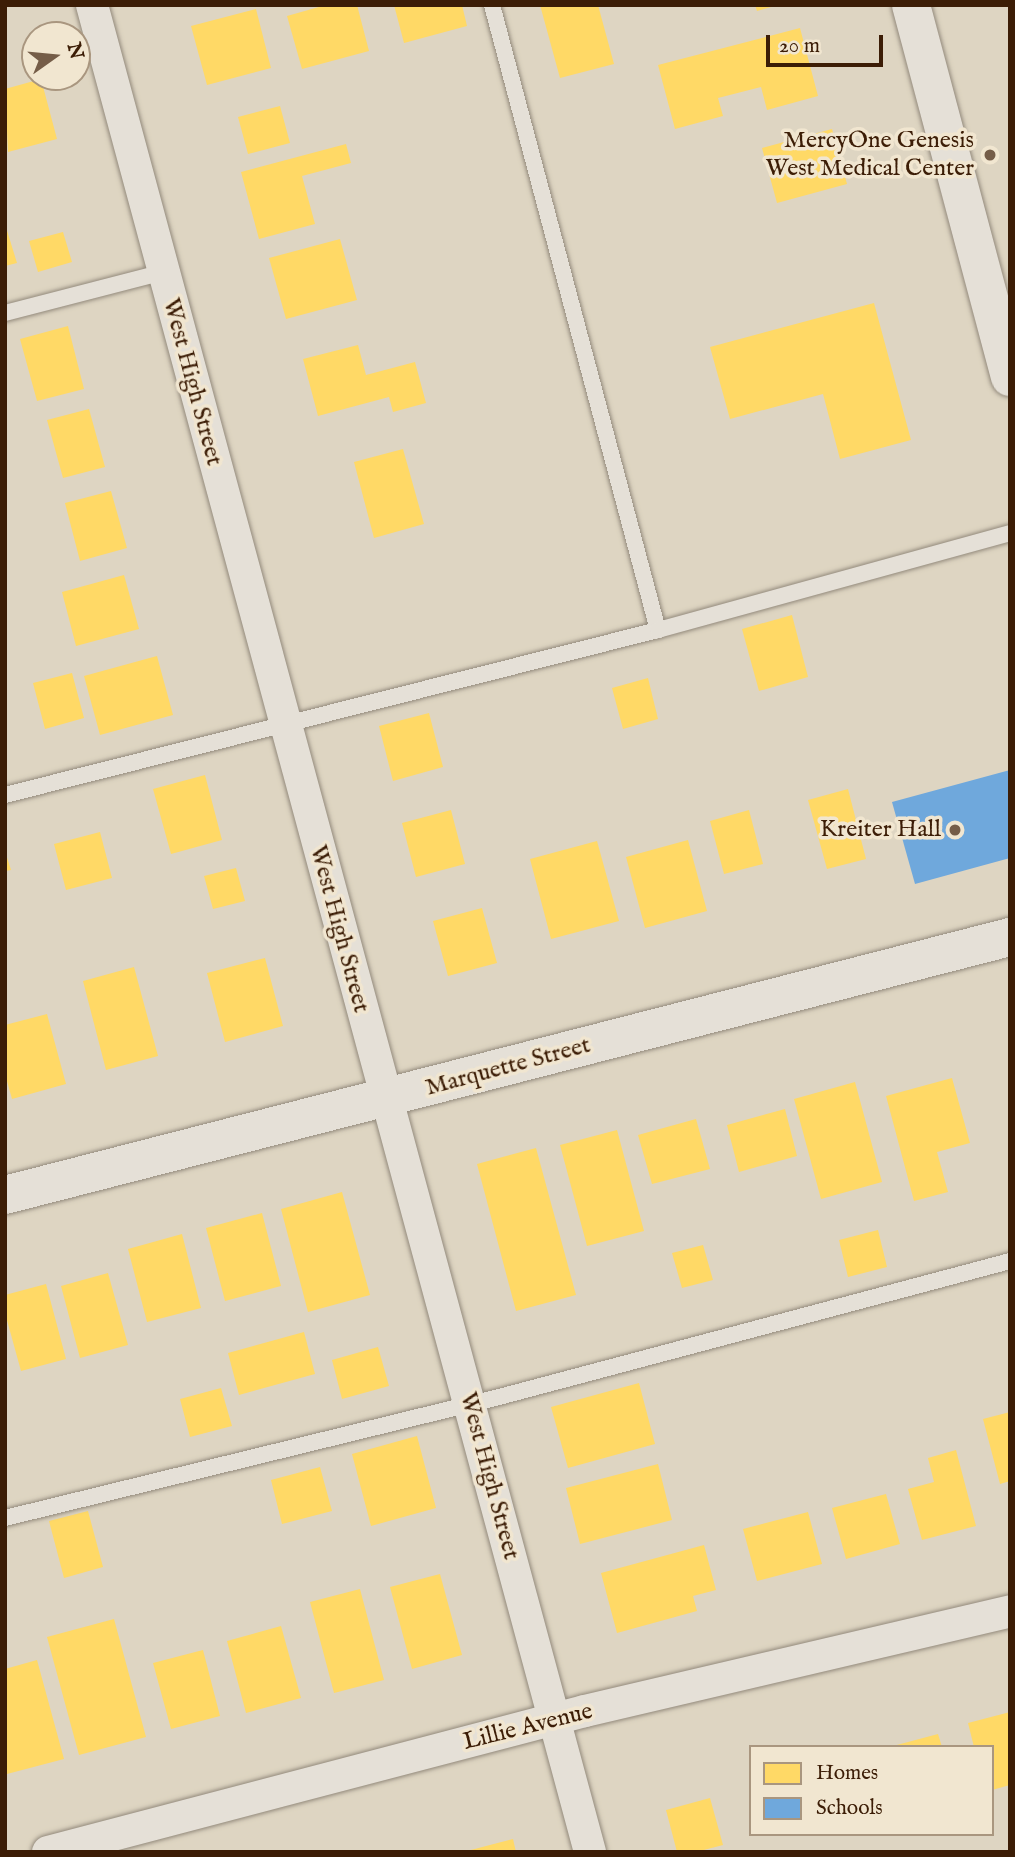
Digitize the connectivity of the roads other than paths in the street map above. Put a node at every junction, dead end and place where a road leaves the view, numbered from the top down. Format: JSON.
{"nodes":[{"id":1,"x":92,"y":5,"type":"edge"},
{"id":2,"x":492,"y":5,"type":"edge"},
{"id":3,"x":911,"y":5,"type":"edge"},
{"id":4,"x":163,"y":272,"type":"junction"},
{"id":5,"x":5,"y":313,"type":"edge"},
{"id":6,"x":1010,"y":377,"type":"edge"},
{"id":7,"x":1010,"y":533,"type":"edge"},
{"id":8,"x":658,"y":629,"type":"junction"},
{"id":9,"x":284,"y":724,"type":"junction"},
{"id":10,"x":5,"y":795,"type":"edge"},
{"id":11,"x":1010,"y":937,"type":"edge"},
{"id":12,"x":386,"y":1099,"type":"junction"},
{"id":13,"x":5,"y":1195,"type":"edge"},
{"id":14,"x":1010,"y":1261,"type":"edge"},
{"id":15,"x":470,"y":1404,"type":"junction"},
{"id":16,"x":5,"y":1518,"type":"edge"},
{"id":17,"x":1010,"y":1611,"type":"edge"},
{"id":18,"x":555,"y":1719,"type":"junction"},
{"id":19,"x":48,"y":1852,"type":"edge"},
{"id":20,"x":590,"y":1852,"type":"edge"}],
"edges":[{"from":1,"to":4,"type":"street","name":"West High Street"},
{"from":2,"to":8,"type":"lane"},
{"from":3,"to":6,"type":"street"},
{"from":4,"to":5,"type":"lane"},
{"from":4,"to":9,"type":"street","name":"West High Street"},
{"from":7,"to":8,"type":"lane"},
{"from":8,"to":9,"type":"lane"},
{"from":9,"to":10,"type":"lane"},
{"from":9,"to":12,"type":"street","name":"West High Street"},
{"from":11,"to":12,"type":"street","name":"Marquette Street"},
{"from":12,"to":13,"type":"street","name":"Marquette Street"},
{"from":12,"to":15,"type":"street","name":"West High Street"},
{"from":14,"to":15,"type":"lane"},
{"from":15,"to":16,"type":"lane"},
{"from":15,"to":18,"type":"street","name":"West High Street"},
{"from":17,"to":18,"type":"street","name":"Lillie Avenue"},
{"from":18,"to":19,"type":"street","name":"Lillie Avenue"},
{"from":18,"to":20,"type":"street","name":"West High Street"}]}
